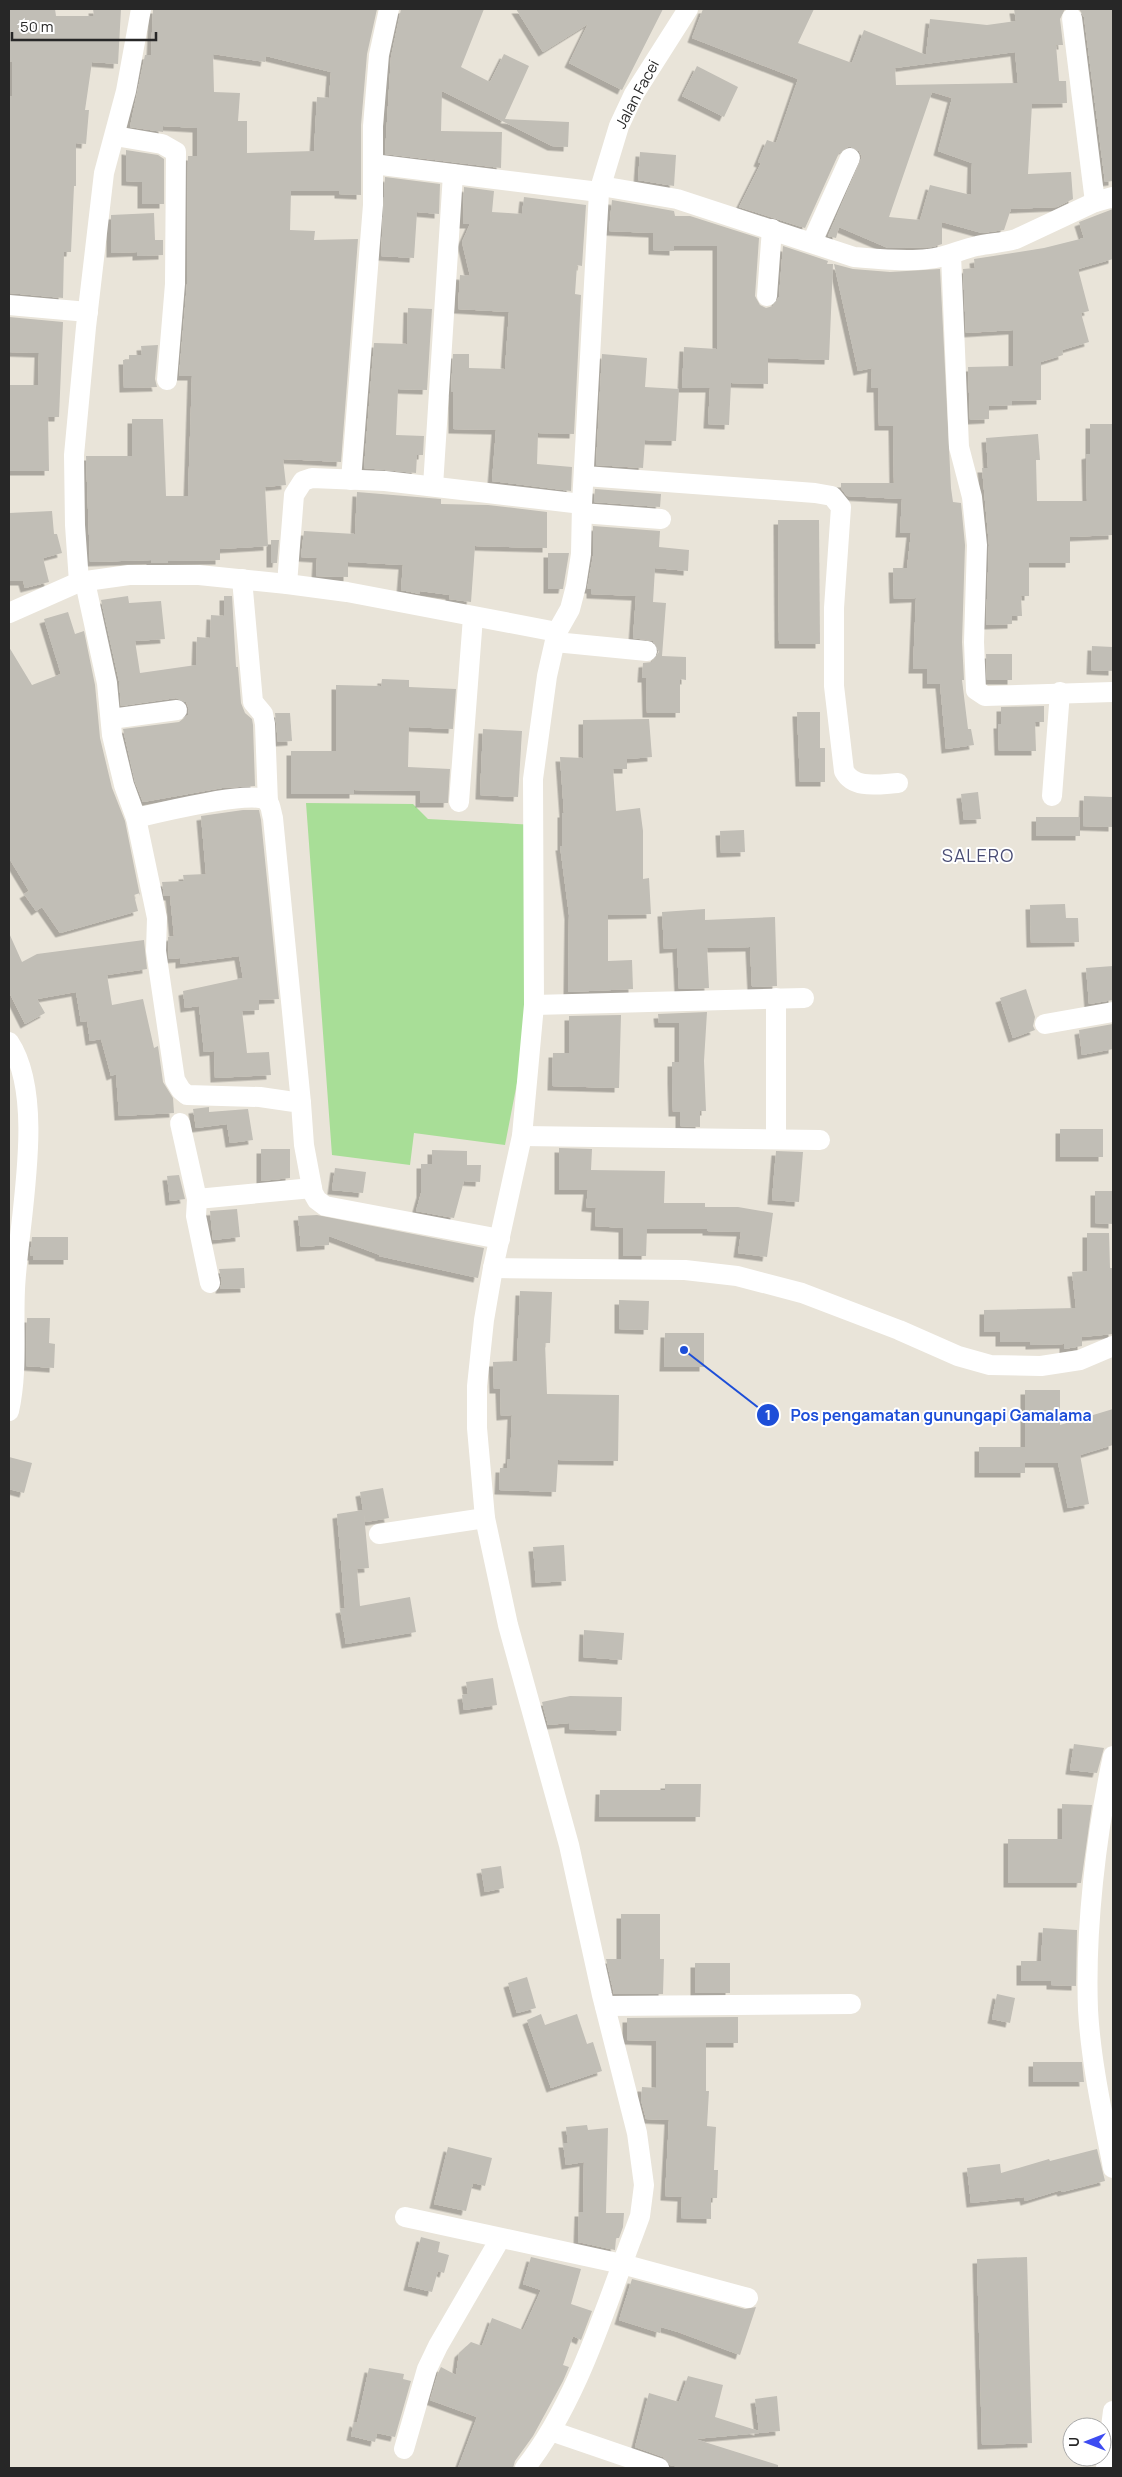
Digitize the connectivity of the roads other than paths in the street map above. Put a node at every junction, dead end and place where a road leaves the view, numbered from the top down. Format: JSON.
{"nodes":[{"id":1,"x":141,"y":9,"type":"edge"},
{"id":2,"x":389,"y":9,"type":"edge"},
{"id":3,"x":688,"y":9,"type":"edge"},
{"id":4,"x":1072,"y":18,"type":"dead end"},
{"id":5,"x":115,"y":136,"type":"junction"},
{"id":6,"x":850,"y":158,"type":"dead end"},
{"id":7,"x":373,"y":164,"type":"junction"},
{"id":8,"x":453,"y":174,"type":"junction"},
{"id":9,"x":600,"y":189,"type":"junction"},
{"id":10,"x":1104,"y":199,"type":"edge"},
{"id":11,"x":772,"y":229,"type":"junction"},
{"id":12,"x":812,"y":242,"type":"junction"},
{"id":13,"x":952,"y":255,"type":"junction"},
{"id":14,"x":767,"y":296,"type":"dead end"},
{"id":15,"x":9,"y":306,"type":"edge"},
{"id":16,"x":88,"y":312,"type":"junction"},
{"id":17,"x":167,"y":380,"type":"dead end"},
{"id":18,"x":584,"y":476,"type":"junction"},
{"id":19,"x":351,"y":480,"type":"junction"},
{"id":20,"x":434,"y":486,"type":"junction"},
{"id":21,"x":582,"y":508,"type":"junction"},
{"id":22,"x":661,"y":519,"type":"dead end"},
{"id":23,"x":242,"y":579,"type":"junction"},
{"id":24,"x":82,"y":582,"type":"junction"},
{"id":25,"x":288,"y":584,"type":"junction"},
{"id":26,"x":9,"y":613,"type":"edge"},
{"id":27,"x":473,"y":617,"type":"junction"},
{"id":28,"x":556,"y":637,"type":"junction"},
{"id":29,"x":648,"y":651,"type":"dead end"},
{"id":30,"x":1060,"y":692,"type":"junction"},
{"id":31,"x":1113,"y":692,"type":"edge"},
{"id":32,"x":177,"y":710,"type":"dead end"},
{"id":33,"x":111,"y":719,"type":"junction"},
{"id":34,"x":898,"y":783,"type":"dead end"},
{"id":35,"x":1052,"y":796,"type":"dead end"},
{"id":36,"x":268,"y":802,"type":"junction"},
{"id":37,"x":459,"y":802,"type":"dead end"},
{"id":38,"x":136,"y":818,"type":"junction"},
{"id":39,"x":776,"y":998,"type":"junction"},
{"id":40,"x":804,"y":998,"type":"dead end"},
{"id":41,"x":534,"y":1005,"type":"junction"},
{"id":42,"x":1113,"y":1012,"type":"edge"},
{"id":43,"x":1045,"y":1024,"type":"dead end"},
{"id":44,"x":9,"y":1042,"type":"edge"},
{"id":45,"x":300,"y":1103,"type":"junction"},
{"id":46,"x":180,"y":1123,"type":"dead end"},
{"id":47,"x":522,"y":1136,"type":"junction"},
{"id":48,"x":776,"y":1138,"type":"junction"},
{"id":49,"x":820,"y":1140,"type":"dead end"},
{"id":50,"x":312,"y":1188,"type":"junction"},
{"id":51,"x":197,"y":1200,"type":"junction"},
{"id":52,"x":500,"y":1239,"type":"junction"},
{"id":53,"x":493,"y":1268,"type":"junction"},
{"id":54,"x":210,"y":1283,"type":"dead end"},
{"id":55,"x":1113,"y":1346,"type":"edge"},
{"id":56,"x":9,"y":1411,"type":"edge"},
{"id":57,"x":485,"y":1518,"type":"junction"},
{"id":58,"x":379,"y":1534,"type":"dead end"},
{"id":59,"x":1113,"y":1756,"type":"edge"},
{"id":60,"x":1110,"y":1781,"type":"edge"},
{"id":61,"x":851,"y":2004,"type":"dead end"},
{"id":62,"x":604,"y":2006,"type":"junction"},
{"id":63,"x":1108,"y":2112,"type":"edge"},
{"id":64,"x":1113,"y":2168,"type":"edge"},
{"id":65,"x":404,"y":2217,"type":"dead end"},
{"id":66,"x":500,"y":2238,"type":"junction"},
{"id":67,"x":622,"y":2264,"type":"junction"},
{"id":68,"x":748,"y":2298,"type":"dead end"},
{"id":69,"x":1113,"y":2411,"type":"edge"},
{"id":70,"x":551,"y":2431,"type":"junction"},
{"id":71,"x":404,"y":2449,"type":"dead end"},
{"id":72,"x":525,"y":2468,"type":"edge"},
{"id":73,"x":659,"y":2468,"type":"edge"},
{"id":74,"x":1106,"y":2468,"type":"edge"}],
"edges":[{"from":1,"to":5,"type":"street"},
{"from":2,"to":7,"type":"street"},
{"from":3,"to":9,"type":"street","name":"Jalan Facei"},
{"from":4,"to":10,"type":"street"},
{"from":5,"to":16,"type":"street"},
{"from":5,"to":17,"type":"street"},
{"from":6,"to":12,"type":"street"},
{"from":7,"to":8,"type":"street"},
{"from":7,"to":19,"type":"street"},
{"from":8,"to":9,"type":"street"},
{"from":8,"to":20,"type":"street"},
{"from":9,"to":11,"type":"street"},
{"from":9,"to":18,"type":"street","name":"Jalan Facei"},
{"from":10,"to":13,"type":"street"},
{"from":11,"to":12,"type":"street"},
{"from":11,"to":14,"type":"street"},
{"from":12,"to":13,"type":"street"},
{"from":13,"to":30,"type":"street"},
{"from":15,"to":16,"type":"street"},
{"from":16,"to":24,"type":"street"},
{"from":18,"to":21,"type":"street","name":"Jalan Facei"},
{"from":18,"to":34,"type":"street"},
{"from":19,"to":20,"type":"street"},
{"from":19,"to":25,"type":"street"},
{"from":20,"to":21,"type":"street"},
{"from":21,"to":22,"type":"street"},
{"from":21,"to":28,"type":"street","name":"Jalan Facei"},
{"from":23,"to":24,"type":"street"},
{"from":23,"to":25,"type":"street"},
{"from":23,"to":36,"type":"street"},
{"from":24,"to":26,"type":"street"},
{"from":24,"to":33,"type":"street"},
{"from":25,"to":27,"type":"street"},
{"from":27,"to":28,"type":"street"},
{"from":27,"to":37,"type":"street"},
{"from":28,"to":29,"type":"street"},
{"from":28,"to":41,"type":"street","name":"Jalan Facei"},
{"from":30,"to":31,"type":"street"},
{"from":30,"to":35,"type":"street"},
{"from":32,"to":33,"type":"street"},
{"from":33,"to":38,"type":"street"},
{"from":36,"to":38,"type":"street"},
{"from":36,"to":45,"type":"street"},
{"from":38,"to":45,"type":"street"},
{"from":39,"to":40,"type":"street"},
{"from":39,"to":41,"type":"street"},
{"from":39,"to":48,"type":"street"},
{"from":41,"to":47,"type":"street","name":"Jalan Facei"},
{"from":42,"to":43,"type":"street"},
{"from":44,"to":56,"type":"street"},
{"from":45,"to":50,"type":"street"},
{"from":46,"to":51,"type":"street"},
{"from":47,"to":48,"type":"street"},
{"from":47,"to":52,"type":"street","name":"Jalan Facei"},
{"from":48,"to":49,"type":"street"},
{"from":50,"to":51,"type":"street"},
{"from":50,"to":52,"type":"street"},
{"from":51,"to":54,"type":"street"},
{"from":52,"to":53,"type":"street","name":"Jalan Facei"},
{"from":53,"to":55,"type":"street"},
{"from":53,"to":57,"type":"street","name":"Jalan Facei"},
{"from":57,"to":58,"type":"street"},
{"from":57,"to":62,"type":"street","name":"Jalan Facei"},
{"from":59,"to":60,"type":"street"},
{"from":60,"to":63,"type":"street"},
{"from":61,"to":62,"type":"street"},
{"from":62,"to":67,"type":"street","name":"Jalan Facei"},
{"from":63,"to":64,"type":"street"},
{"from":65,"to":66,"type":"street"},
{"from":66,"to":67,"type":"street"},
{"from":66,"to":71,"type":"street"},
{"from":67,"to":68,"type":"street"},
{"from":67,"to":70,"type":"street","name":"Jalan Facei"},
{"from":69,"to":74,"type":"street"},
{"from":70,"to":72,"type":"street","name":"Jalan Facei"},
{"from":70,"to":73,"type":"street"}]}
